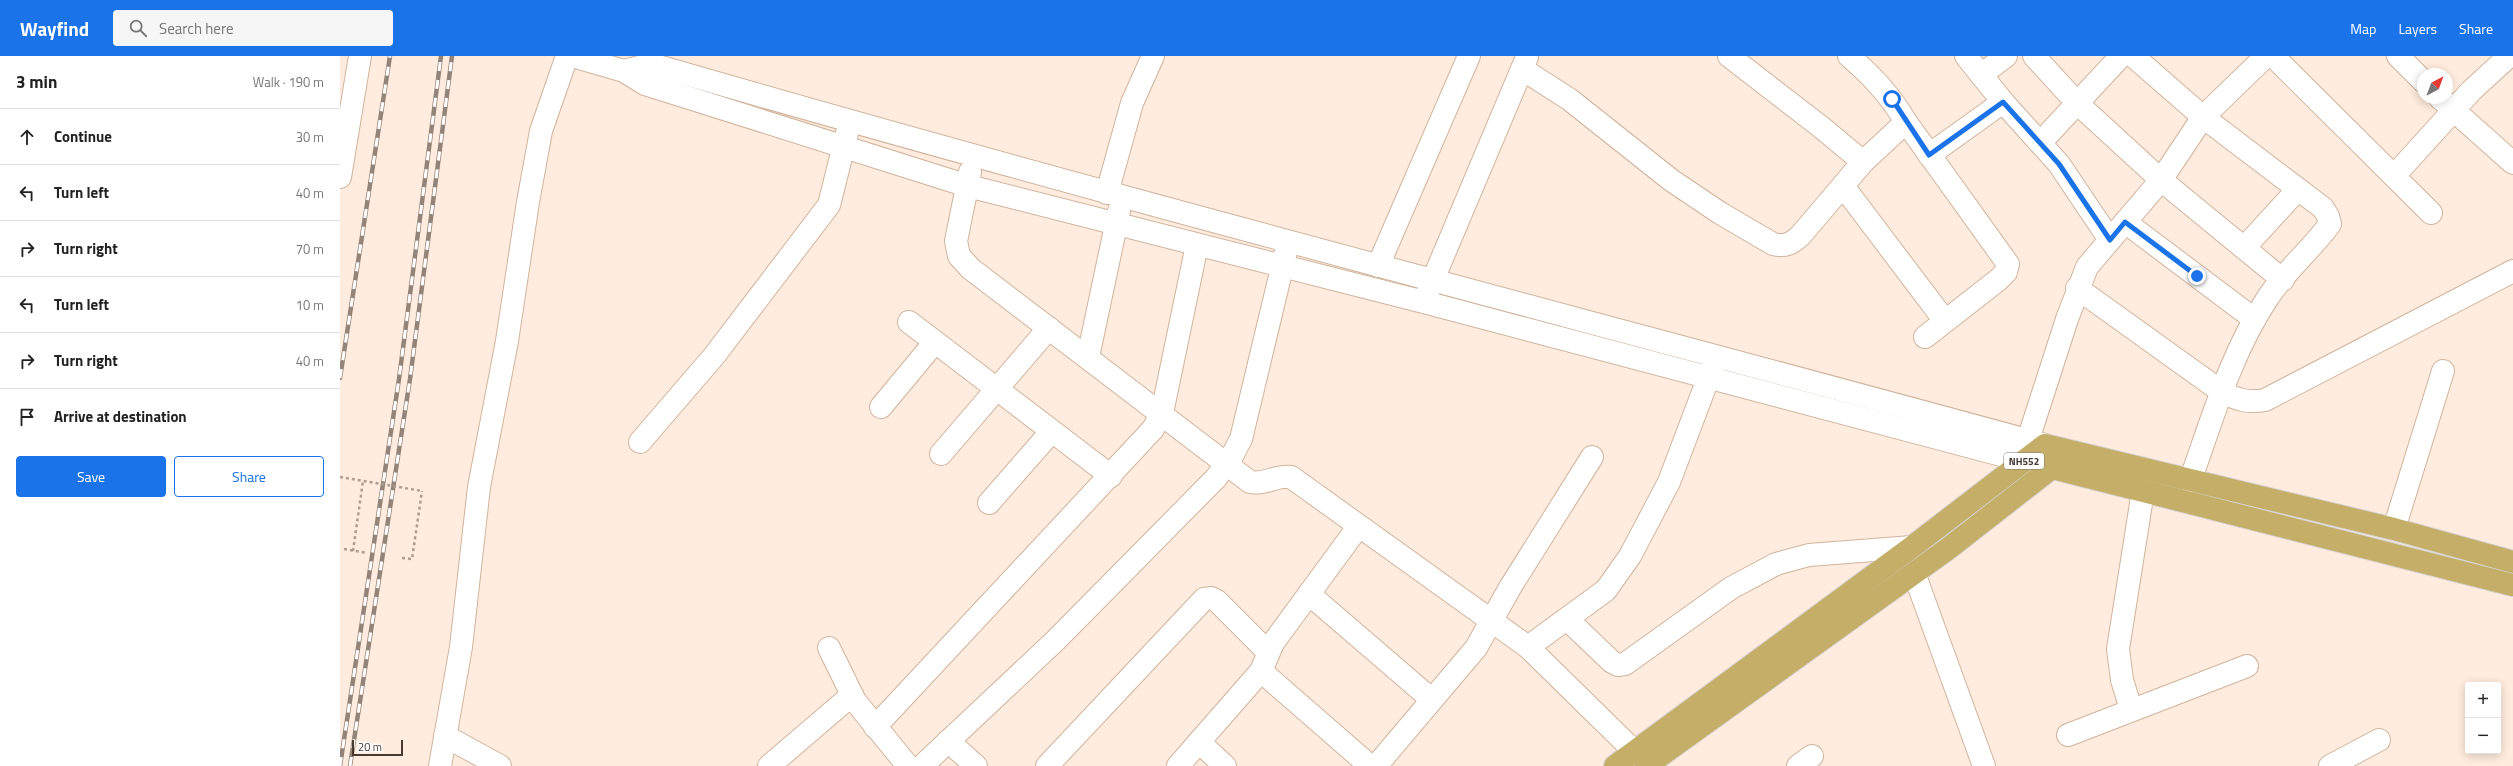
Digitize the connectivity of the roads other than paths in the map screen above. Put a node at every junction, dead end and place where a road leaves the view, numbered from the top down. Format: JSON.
{"nodes":[{"id":1,"x":360,"y":56,"type":"edge"},
{"id":2,"x":567,"y":56,"type":"edge"},
{"id":3,"x":572,"y":56,"type":"edge"},
{"id":4,"x":1153,"y":56,"type":"edge"},
{"id":5,"x":1469,"y":56,"type":"edge"},
{"id":6,"x":1729,"y":56,"type":"edge"},
{"id":7,"x":1849,"y":56,"type":"edge"},
{"id":8,"x":1966,"y":56,"type":"edge"},
{"id":9,"x":2006,"y":56,"type":"edge"},
{"id":10,"x":2034,"y":56,"type":"edge"},
{"id":11,"x":2121,"y":56,"type":"edge"},
{"id":12,"x":2133,"y":56,"type":"edge"},
{"id":13,"x":2266,"y":56,"type":"edge"},
{"id":14,"x":2273,"y":56,"type":"edge"},
{"id":15,"x":2398,"y":56,"type":"edge"},
{"id":16,"x":2509,"y":56,"type":"edge"},
{"id":17,"x":1525,"y":63,"type":"edge"},
{"id":18,"x":624,"y":71,"type":"junction"},
{"id":19,"x":1981,"y":75,"type":"junction"},
{"id":20,"x":2417,"y":75,"type":"edge"},
{"id":21,"x":2453,"y":99,"type":"edge"},
{"id":22,"x":2003,"y":102,"type":"junction"},
{"id":23,"x":2077,"y":103,"type":"junction"},
{"id":24,"x":2447,"y":104,"type":"edge"},
{"id":25,"x":2204,"y":117,"type":"junction"},
{"id":26,"x":850,"y":122,"type":"junction"},
{"id":27,"x":1906,"y":122,"type":"junction"},
{"id":28,"x":2040,"y":143,"type":"junction"},
{"id":29,"x":844,"y":146,"type":"junction"},
{"id":30,"x":1929,"y":155,"type":"junction"},
{"id":31,"x":974,"y":157,"type":"junction"},
{"id":32,"x":1863,"y":162,"type":"junction"},
{"id":33,"x":2513,"y":163,"type":"edge"},
{"id":34,"x":2394,"y":176,"type":"junction"},
{"id":35,"x":340,"y":177,"type":"edge"},
{"id":36,"x":2161,"y":180,"type":"junction"},
{"id":37,"x":968,"y":186,"type":"junction"},
{"id":38,"x":1843,"y":186,"type":"junction"},
{"id":39,"x":2298,"y":189,"type":"junction"},
{"id":40,"x":1114,"y":195,"type":"junction"},
{"id":41,"x":2430,"y":213,"type":"dead end"},
{"id":42,"x":2125,"y":222,"type":"junction"},
{"id":43,"x":1116,"y":225,"type":"junction"},
{"id":44,"x":2110,"y":240,"type":"junction"},
{"id":45,"x":1288,"y":242,"type":"junction"},
{"id":46,"x":1197,"y":245,"type":"junction"},
{"id":47,"x":2244,"y":248,"type":"junction"},
{"id":48,"x":1282,"y":265,"type":"junction"},
{"id":49,"x":1378,"y":266,"type":"junction"},
{"id":50,"x":2513,"y":271,"type":"edge"},
{"id":51,"x":2283,"y":280,"type":"junction"},
{"id":52,"x":1431,"y":281,"type":"junction"},
{"id":53,"x":2078,"y":288,"type":"junction"},
{"id":54,"x":1424,"y":302,"type":"junction"},
{"id":55,"x":2254,"y":319,"type":"junction"},
{"id":56,"x":1945,"y":321,"type":"junction"},
{"id":57,"x":909,"y":322,"type":"dead end"},
{"id":58,"x":1049,"y":328,"type":"junction"},
{"id":59,"x":1925,"y":337,"type":"dead end"},
{"id":60,"x":935,"y":342,"type":"junction"},
{"id":61,"x":1717,"y":355,"type":"junction"},
{"id":62,"x":1088,"y":357,"type":"junction"},
{"id":63,"x":2443,"y":371,"type":"dead end"},
{"id":64,"x":1709,"y":377,"type":"junction"},
{"id":65,"x":996,"y":390,"type":"junction"},
{"id":66,"x":2222,"y":392,"type":"junction"},
{"id":67,"x":882,"y":407,"type":"dead end"},
{"id":68,"x":1162,"y":413,"type":"junction"},
{"id":69,"x":1051,"y":432,"type":"junction"},
{"id":70,"x":640,"y":442,"type":"dead end"},
{"id":71,"x":2032,"y":448,"type":"junction"},
{"id":72,"x":2072,"y":452,"type":"junction"},
{"id":73,"x":941,"y":454,"type":"dead end"},
{"id":74,"x":1592,"y":457,"type":"dead end"},
{"id":75,"x":1226,"y":465,"type":"junction"},
{"id":76,"x":2052,"y":468,"type":"junction"},
{"id":77,"x":1111,"y":476,"type":"junction"},
{"id":78,"x":2190,"y":481,"type":"junction"},
{"id":79,"x":2143,"y":491,"type":"junction"},
{"id":80,"x":989,"y":503,"type":"dead end"},
{"id":81,"x":1358,"y":528,"type":"junction"},
{"id":82,"x":2394,"y":529,"type":"junction"},
{"id":83,"x":1912,"y":547,"type":"junction"},
{"id":84,"x":2513,"y":562,"type":"edge"},
{"id":85,"x":1914,"y":573,"type":"junction"},
{"id":86,"x":2513,"y":585,"type":"edge"},
{"id":87,"x":1309,"y":594,"type":"junction"},
{"id":88,"x":1567,"y":619,"type":"junction"},
{"id":89,"x":1492,"y":622,"type":"junction"},
{"id":90,"x":1528,"y":647,"type":"junction"},
{"id":91,"x":829,"y":648,"type":"dead end"},
{"id":92,"x":1264,"y":662,"type":"junction"},
{"id":93,"x":2247,"y":666,"type":"dead end"},
{"id":94,"x":852,"y":695,"type":"junction"},
{"id":95,"x":1431,"y":699,"type":"junction"},
{"id":96,"x":2131,"y":709,"type":"junction"},
{"id":97,"x":874,"y":727,"type":"junction"},
{"id":98,"x":2068,"y":735,"type":"dead end"},
{"id":99,"x":445,"y":736,"type":"junction"},
{"id":100,"x":2379,"y":740,"type":"dead end"},
{"id":101,"x":948,"y":741,"type":"junction"},
{"id":102,"x":1199,"y":742,"type":"junction"},
{"id":103,"x":1640,"y":759,"type":"edge"},
{"id":104,"x":440,"y":766,"type":"edge"},
{"id":105,"x":500,"y":766,"type":"edge"},
{"id":106,"x":769,"y":766,"type":"edge"},
{"id":107,"x":908,"y":766,"type":"edge"},
{"id":108,"x":922,"y":766,"type":"edge"},
{"id":109,"x":976,"y":766,"type":"edge"},
{"id":110,"x":1047,"y":766,"type":"edge"},
{"id":111,"x":1178,"y":766,"type":"edge"},
{"id":112,"x":1225,"y":766,"type":"edge"},
{"id":113,"x":1370,"y":766,"type":"edge"},
{"id":114,"x":1376,"y":766,"type":"edge"},
{"id":115,"x":1615,"y":766,"type":"edge"},
{"id":116,"x":1984,"y":766,"type":"edge"},
{"id":117,"x":2330,"y":766,"type":"edge"}],
"edges":[{"from":1,"to":35,"type":"street"},
{"from":2,"to":99,"type":"street"},
{"from":3,"to":18,"type":"street"},
{"from":4,"to":40,"type":"street"},
{"from":5,"to":49,"type":"street"},
{"from":6,"to":32,"type":"street"},
{"from":7,"to":27,"type":"street"},
{"from":8,"to":19,"type":"street"},
{"from":9,"to":19,"type":"street"},
{"from":10,"to":23,"type":"street"},
{"from":11,"to":23,"type":"street"},
{"from":12,"to":25,"type":"street"},
{"from":13,"to":25,"type":"street"},
{"from":14,"to":34,"type":"street"},
{"from":15,"to":20,"type":"street"},
{"from":16,"to":21,"type":"street"},
{"from":17,"to":38,"type":"street"},
{"from":17,"to":52,"type":"street"},
{"from":18,"to":26,"type":"street"},
{"from":18,"to":29,"type":"street"},
{"from":19,"to":22,"type":"street"},
{"from":22,"to":28,"type":"street"},
{"from":22,"to":30,"type":"street"},
{"from":23,"to":28,"type":"street"},
{"from":23,"to":36,"type":"street"},
{"from":24,"to":33,"type":"street"},
{"from":24,"to":34,"type":"street"},
{"from":25,"to":36,"type":"street"},
{"from":25,"to":39,"type":"street"},
{"from":26,"to":29,"type":"street"},
{"from":26,"to":31,"type":"street"},
{"from":27,"to":30,"type":"street"},
{"from":27,"to":32,"type":"street"},
{"from":28,"to":44,"type":"street"},
{"from":29,"to":37,"type":"street"},
{"from":29,"to":70,"type":"street"},
{"from":30,"to":56,"type":"street"},
{"from":31,"to":37,"type":"street"},
{"from":31,"to":40,"type":"street"},
{"from":32,"to":38,"type":"street"},
{"from":34,"to":41,"type":"street"},
{"from":36,"to":42,"type":"street"},
{"from":36,"to":47,"type":"street"},
{"from":37,"to":43,"type":"street"},
{"from":37,"to":58,"type":"street"},
{"from":38,"to":56,"type":"street"},
{"from":39,"to":47,"type":"street"},
{"from":39,"to":51,"type":"street"},
{"from":40,"to":43,"type":"street"},
{"from":40,"to":45,"type":"street"},
{"from":42,"to":44,"type":"street"},
{"from":42,"to":55,"type":"street"},
{"from":43,"to":46,"type":"street"},
{"from":43,"to":62,"type":"street"},
{"from":44,"to":53,"type":"street"},
{"from":45,"to":48,"type":"street"},
{"from":45,"to":49,"type":"street"},
{"from":46,"to":48,"type":"street"},
{"from":46,"to":68,"type":"street"},
{"from":47,"to":51,"type":"street"},
{"from":48,"to":54,"type":"street"},
{"from":48,"to":75,"type":"street"},
{"from":49,"to":52,"type":"street"},
{"from":50,"to":66,"type":"street"},
{"from":51,"to":55,"type":"street"},
{"from":52,"to":54,"type":"street"},
{"from":52,"to":61,"type":"street"},
{"from":53,"to":66,"type":"street"},
{"from":53,"to":71,"type":"street"},
{"from":54,"to":64,"type":"street"},
{"from":55,"to":66,"type":"street"},
{"from":56,"to":59,"type":"street"},
{"from":57,"to":60,"type":"street"},
{"from":58,"to":62,"type":"street"},
{"from":58,"to":65,"type":"street"},
{"from":60,"to":65,"type":"street"},
{"from":60,"to":67,"type":"street"},
{"from":61,"to":64,"type":"street"},
{"from":61,"to":71,"type":"street"},
{"from":62,"to":68,"type":"street"},
{"from":63,"to":82,"type":"street"},
{"from":64,"to":71,"type":"street"},
{"from":64,"to":88,"type":"street"},
{"from":65,"to":69,"type":"street"},
{"from":65,"to":73,"type":"street"},
{"from":66,"to":78,"type":"street"},
{"from":68,"to":75,"type":"street"},
{"from":68,"to":77,"type":"street"},
{"from":69,"to":77,"type":"street"},
{"from":69,"to":80,"type":"street"},
{"from":71,"to":72,"type":"highway","number":"NH552"},
{"from":71,"to":76,"type":"highway","number":"NH552"},
{"from":71,"to":83,"type":"highway","number":"NH552"},
{"from":72,"to":76,"type":"highway","number":"NH552"},
{"from":72,"to":78,"type":"highway","number":"NH552"},
{"from":74,"to":89,"type":"street"},
{"from":75,"to":81,"type":"street"},
{"from":75,"to":101,"type":"street"},
{"from":76,"to":79,"type":"highway","number":"NH552"},
{"from":76,"to":85,"type":"highway","number":"NH552"},
{"from":77,"to":97,"type":"street"},
{"from":78,"to":82,"type":"highway","number":"NH552"},
{"from":79,"to":86,"type":"highway","number":"NH552"},
{"from":79,"to":96,"type":"street"},
{"from":81,"to":87,"type":"street"},
{"from":81,"to":89,"type":"street"},
{"from":82,"to":84,"type":"highway","number":"NH552"},
{"from":83,"to":88,"type":"street"},
{"from":83,"to":103,"type":"highway","number":"NH552"},
{"from":85,"to":103,"type":"highway","number":"NH552"},
{"from":85,"to":116,"type":"street"},
{"from":87,"to":92,"type":"street"},
{"from":87,"to":95,"type":"street"},
{"from":88,"to":90,"type":"street"},
{"from":89,"to":90,"type":"street"},
{"from":89,"to":95,"type":"street"},
{"from":90,"to":103,"type":"street"},
{"from":91,"to":94,"type":"street"},
{"from":92,"to":102,"type":"street"},
{"from":92,"to":110,"type":"street"},
{"from":92,"to":113,"type":"street"},
{"from":93,"to":96,"type":"street"},
{"from":94,"to":97,"type":"street"},
{"from":94,"to":106,"type":"street"},
{"from":95,"to":114,"type":"street"},
{"from":96,"to":98,"type":"street"},
{"from":97,"to":107,"type":"street"},
{"from":99,"to":104,"type":"street"},
{"from":99,"to":105,"type":"street"},
{"from":100,"to":117,"type":"street"},
{"from":101,"to":108,"type":"street"},
{"from":101,"to":109,"type":"street"},
{"from":102,"to":111,"type":"street"},
{"from":102,"to":112,"type":"street"},
{"from":103,"to":115,"type":"highway","number":"NH552"}]}
